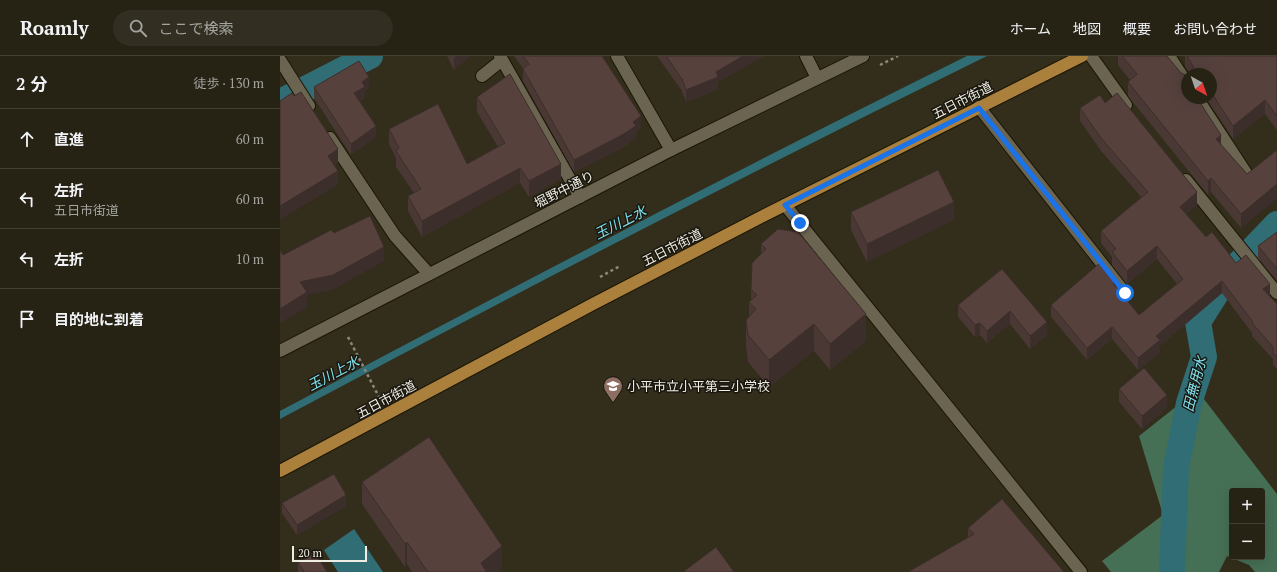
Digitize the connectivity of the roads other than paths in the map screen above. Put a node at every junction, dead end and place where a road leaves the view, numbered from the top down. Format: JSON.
{"nodes":[{"id":1,"x":617,"y":56,"type":"edge"},
{"id":2,"x":806,"y":56,"type":"edge"},
{"id":3,"x":863,"y":56,"type":"edge"},
{"id":4,"x":1082,"y":56,"type":"edge"},
{"id":5,"x":1091,"y":56,"type":"edge"},
{"id":6,"x":1169,"y":56,"type":"edge"},
{"id":7,"x":501,"y":58,"type":"edge"},
{"id":8,"x":280,"y":60,"type":"edge"},
{"id":9,"x":1181,"y":74,"type":"edge"},
{"id":10,"x":482,"y":76,"type":"dead end"},
{"id":11,"x":817,"y":78,"type":"junction"},
{"id":12,"x":1201,"y":104,"type":"edge"},
{"id":13,"x":979,"y":108,"type":"junction"},
{"id":14,"x":1134,"y":116,"type":"edge"},
{"id":15,"x":316,"y":117,"type":"edge"},
{"id":16,"x":325,"y":130,"type":"edge"},
{"id":17,"x":671,"y":150,"type":"junction"},
{"id":18,"x":1179,"y":171,"type":"edge"},
{"id":19,"x":1246,"y":173,"type":"edge"},
{"id":20,"x":580,"y":197,"type":"junction"},
{"id":21,"x":785,"y":205,"type":"junction"},
{"id":22,"x":429,"y":274,"type":"junction"},
{"id":23,"x":1125,"y":293,"type":"dead end"},
{"id":24,"x":1277,"y":293,"type":"edge"},
{"id":25,"x":280,"y":351,"type":"edge"},
{"id":26,"x":280,"y":472,"type":"edge"},
{"id":27,"x":1081,"y":572,"type":"edge"}],
"edges":[{"from":1,"to":17,"type":"street"},
{"from":2,"to":11,"type":"street"},
{"from":3,"to":11,"type":"street","name":"堀野中通り"},
{"from":4,"to":13,"type":"main road","name":"五日市街道"},
{"from":5,"to":14,"type":"street"},
{"from":6,"to":9,"type":"street"},
{"from":7,"to":10,"type":"street"},
{"from":7,"to":20,"type":"street"},
{"from":8,"to":15,"type":"street"},
{"from":11,"to":17,"type":"street","name":"堀野中通り"},
{"from":12,"to":19,"type":"street"},
{"from":13,"to":21,"type":"main road","name":"五日市街道"},
{"from":13,"to":23,"type":"street"},
{"from":16,"to":22,"type":"street"},
{"from":17,"to":20,"type":"street","name":"堀野中通り"},
{"from":18,"to":24,"type":"street"},
{"from":20,"to":22,"type":"street","name":"堀野中通り"},
{"from":21,"to":26,"type":"main road","name":"五日市街道"},
{"from":21,"to":27,"type":"street"},
{"from":22,"to":25,"type":"street","name":"堀野中通り"}]}
